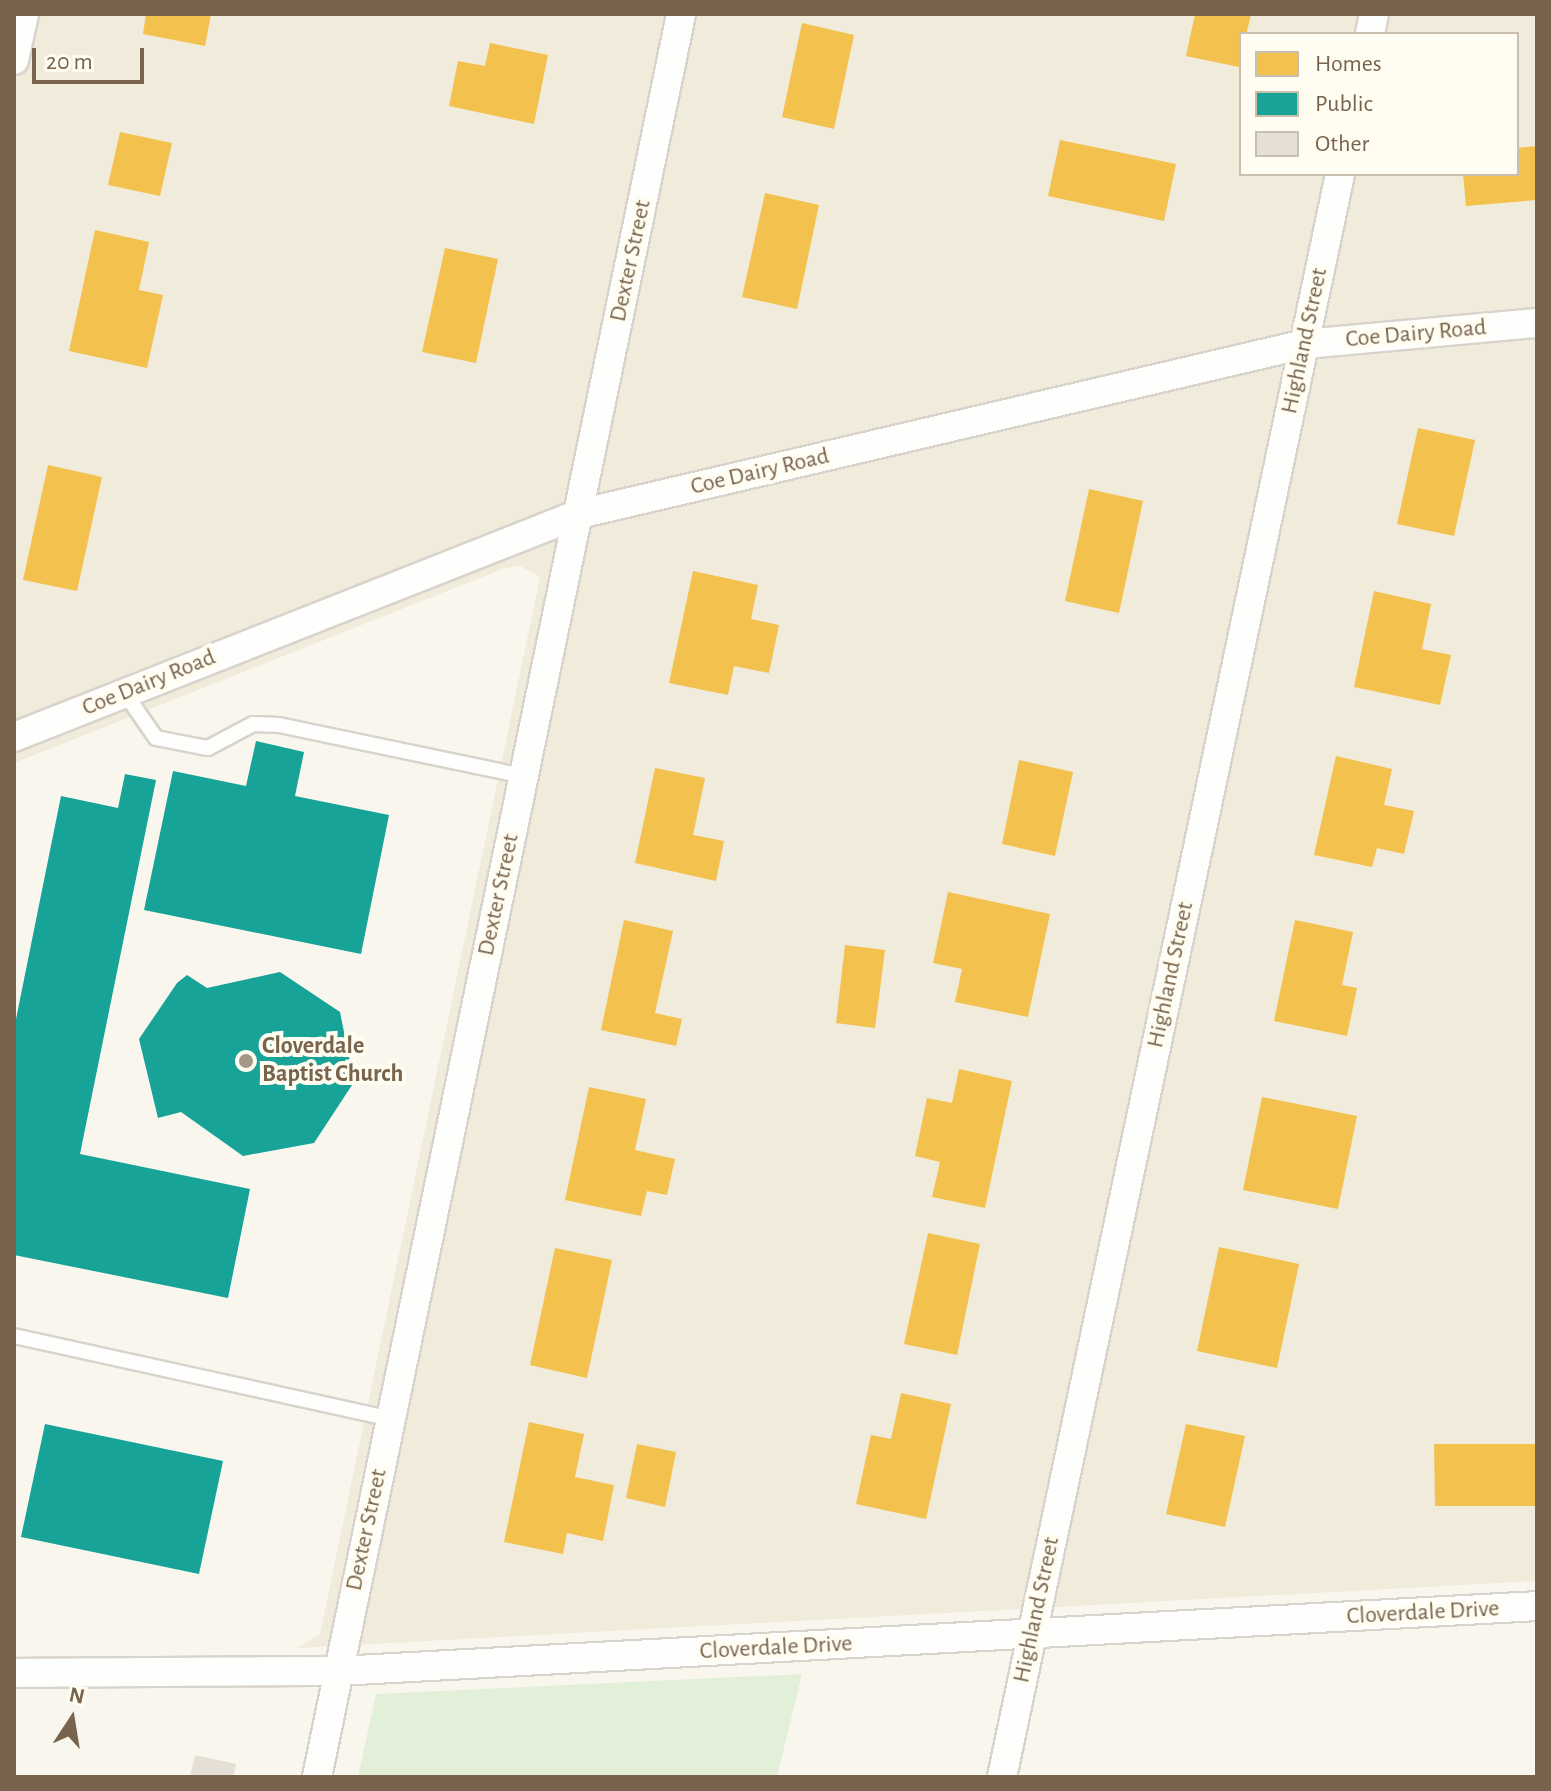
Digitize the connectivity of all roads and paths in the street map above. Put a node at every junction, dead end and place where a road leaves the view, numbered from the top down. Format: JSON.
{"nodes":[{"id":1,"x":24,"y":14,"type":"edge"},
{"id":2,"x":681,"y":14,"type":"edge"},
{"id":3,"x":14,"y":60,"type":"edge"},
{"id":4,"x":1340,"y":176,"type":"edge"},
{"id":5,"x":1537,"y":323,"type":"edge"},
{"id":6,"x":1305,"y":344,"type":"junction"},
{"id":7,"x":579,"y":514,"type":"junction"},
{"id":8,"x":124,"y":692,"type":"junction"},
{"id":9,"x":14,"y":737,"type":"edge"},
{"id":10,"x":524,"y":776,"type":"junction"},
{"id":11,"x":14,"y":1336,"type":"edge"},
{"id":12,"x":390,"y":1419,"type":"junction"},
{"id":13,"x":1537,"y":1606,"type":"edge"},
{"id":14,"x":1032,"y":1634,"type":"junction"},
{"id":15,"x":338,"y":1671,"type":"junction"},
{"id":16,"x":14,"y":1673,"type":"edge"},
{"id":17,"x":317,"y":1777,"type":"edge"},
{"id":18,"x":1002,"y":1777,"type":"edge"}],
"edges":[{"from":1,"to":3,"type":"street"},
{"from":2,"to":7,"type":"street","name":"Dexter Street"},
{"from":4,"to":6,"type":"street","name":"Highland Street"},
{"from":5,"to":6,"type":"street","name":"Coe Dairy Road"},
{"from":6,"to":7,"type":"street","name":"Coe Dairy Road"},
{"from":6,"to":14,"type":"street","name":"Highland Street"},
{"from":7,"to":8,"type":"street","name":"Coe Dairy Road"},
{"from":7,"to":10,"type":"street","name":"Dexter Street"},
{"from":8,"to":9,"type":"street","name":"Coe Dairy Road"},
{"from":8,"to":10,"type":"lane"},
{"from":10,"to":12,"type":"street","name":"Dexter Street"},
{"from":11,"to":12,"type":"lane"},
{"from":12,"to":15,"type":"street","name":"Dexter Street"},
{"from":13,"to":14,"type":"street","name":"Cloverdale Drive"},
{"from":14,"to":15,"type":"street","name":"Cloverdale Drive"},
{"from":14,"to":18,"type":"street","name":"Highland Street"},
{"from":15,"to":16,"type":"street","name":"Cloverdale Drive"},
{"from":15,"to":17,"type":"street","name":"Dexter Street"}]}
